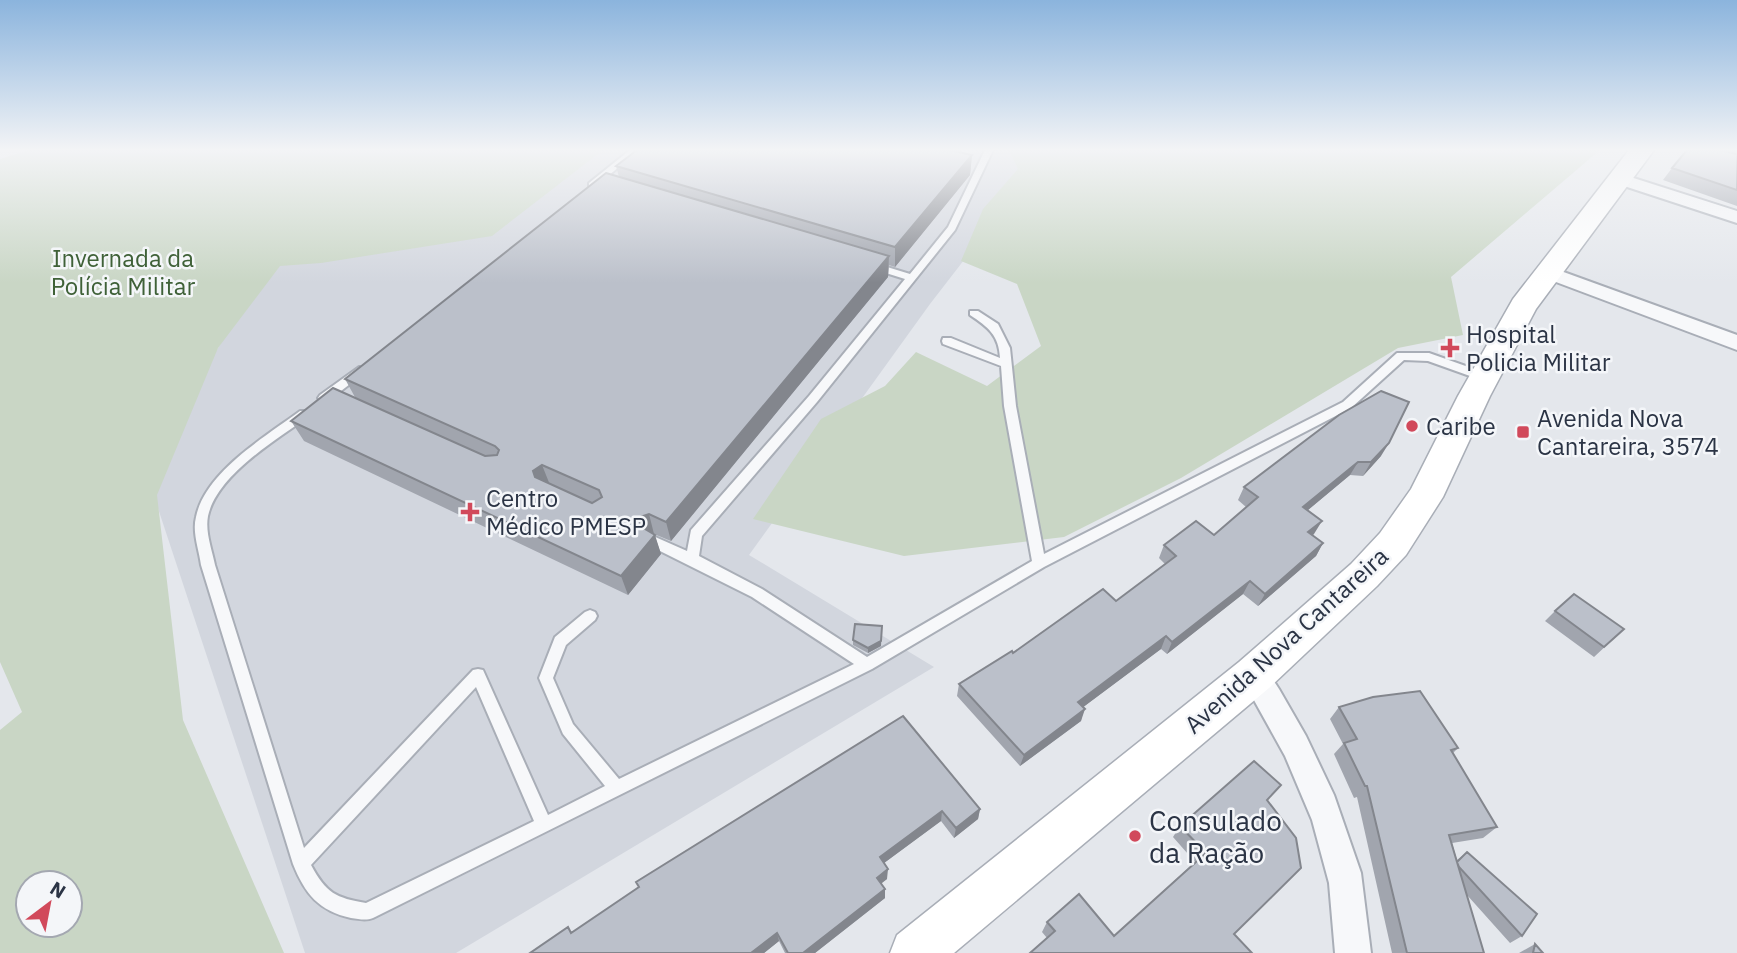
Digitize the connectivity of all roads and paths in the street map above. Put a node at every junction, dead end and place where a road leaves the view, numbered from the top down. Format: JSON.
{"nodes":[{"id":1,"x":968,"y":194,"type":"edge"},
{"id":2,"x":1607,"y":194,"type":"edge"},
{"id":3,"x":1692,"y":194,"type":"edge"},
{"id":4,"x":1737,"y":217,"type":"edge"},
{"id":5,"x":863,"y":262,"type":"edge"},
{"id":6,"x":1547,"y":272,"type":"junction"},
{"id":7,"x":914,"y":278,"type":"junction"},
{"id":8,"x":974,"y":313,"type":"dead end"},
{"id":9,"x":947,"y":341,"type":"dead end"},
{"id":10,"x":1737,"y":343,"type":"edge"},
{"id":11,"x":372,"y":361,"type":"edge"},
{"id":12,"x":1006,"y":363,"type":"junction"},
{"id":13,"x":1484,"y":377,"type":"junction"},
{"id":14,"x":653,"y":541,"type":"edge"},
{"id":15,"x":692,"y":559,"type":"junction"},
{"id":16,"x":1039,"y":563,"type":"junction"},
{"id":17,"x":590,"y":616,"type":"dead end"},
{"id":18,"x":867,"y":665,"type":"junction"},
{"id":19,"x":1254,"y":675,"type":"junction"},
{"id":20,"x":617,"y":789,"type":"junction"},
{"id":21,"x":544,"y":825,"type":"junction"},
{"id":22,"x":301,"y":864,"type":"junction"},
{"id":23,"x":915,"y":953,"type":"edge"},
{"id":24,"x":1353,"y":953,"type":"edge"}],
"edges":[{"from":1,"to":7,"type":"lane"},
{"from":2,"to":6,"type":"main road","name":"Avenida Nova Cantareira"},
{"from":3,"to":4,"type":"street"},
{"from":5,"to":7,"type":"lane"},
{"from":6,"to":10,"type":"street"},
{"from":6,"to":13,"type":"main road","name":"Avenida Nova Cantareira"},
{"from":7,"to":15,"type":"lane"},
{"from":8,"to":12,"type":"lane"},
{"from":9,"to":12,"type":"lane"},
{"from":11,"to":22,"type":"lane"},
{"from":12,"to":16,"type":"lane"},
{"from":13,"to":16,"type":"lane"},
{"from":13,"to":19,"type":"main road","name":"Avenida Nova Cantareira"},
{"from":14,"to":15,"type":"lane"},
{"from":15,"to":18,"type":"lane"},
{"from":16,"to":18,"type":"lane"},
{"from":17,"to":20,"type":"lane"},
{"from":18,"to":20,"type":"lane"},
{"from":19,"to":23,"type":"main road","name":"Avenida Nova Cantareira"},
{"from":19,"to":24,"type":"street"},
{"from":20,"to":21,"type":"lane"},
{"from":21,"to":22,"type":"lane"},
{"from":21,"to":22,"type":"lane"}]}
